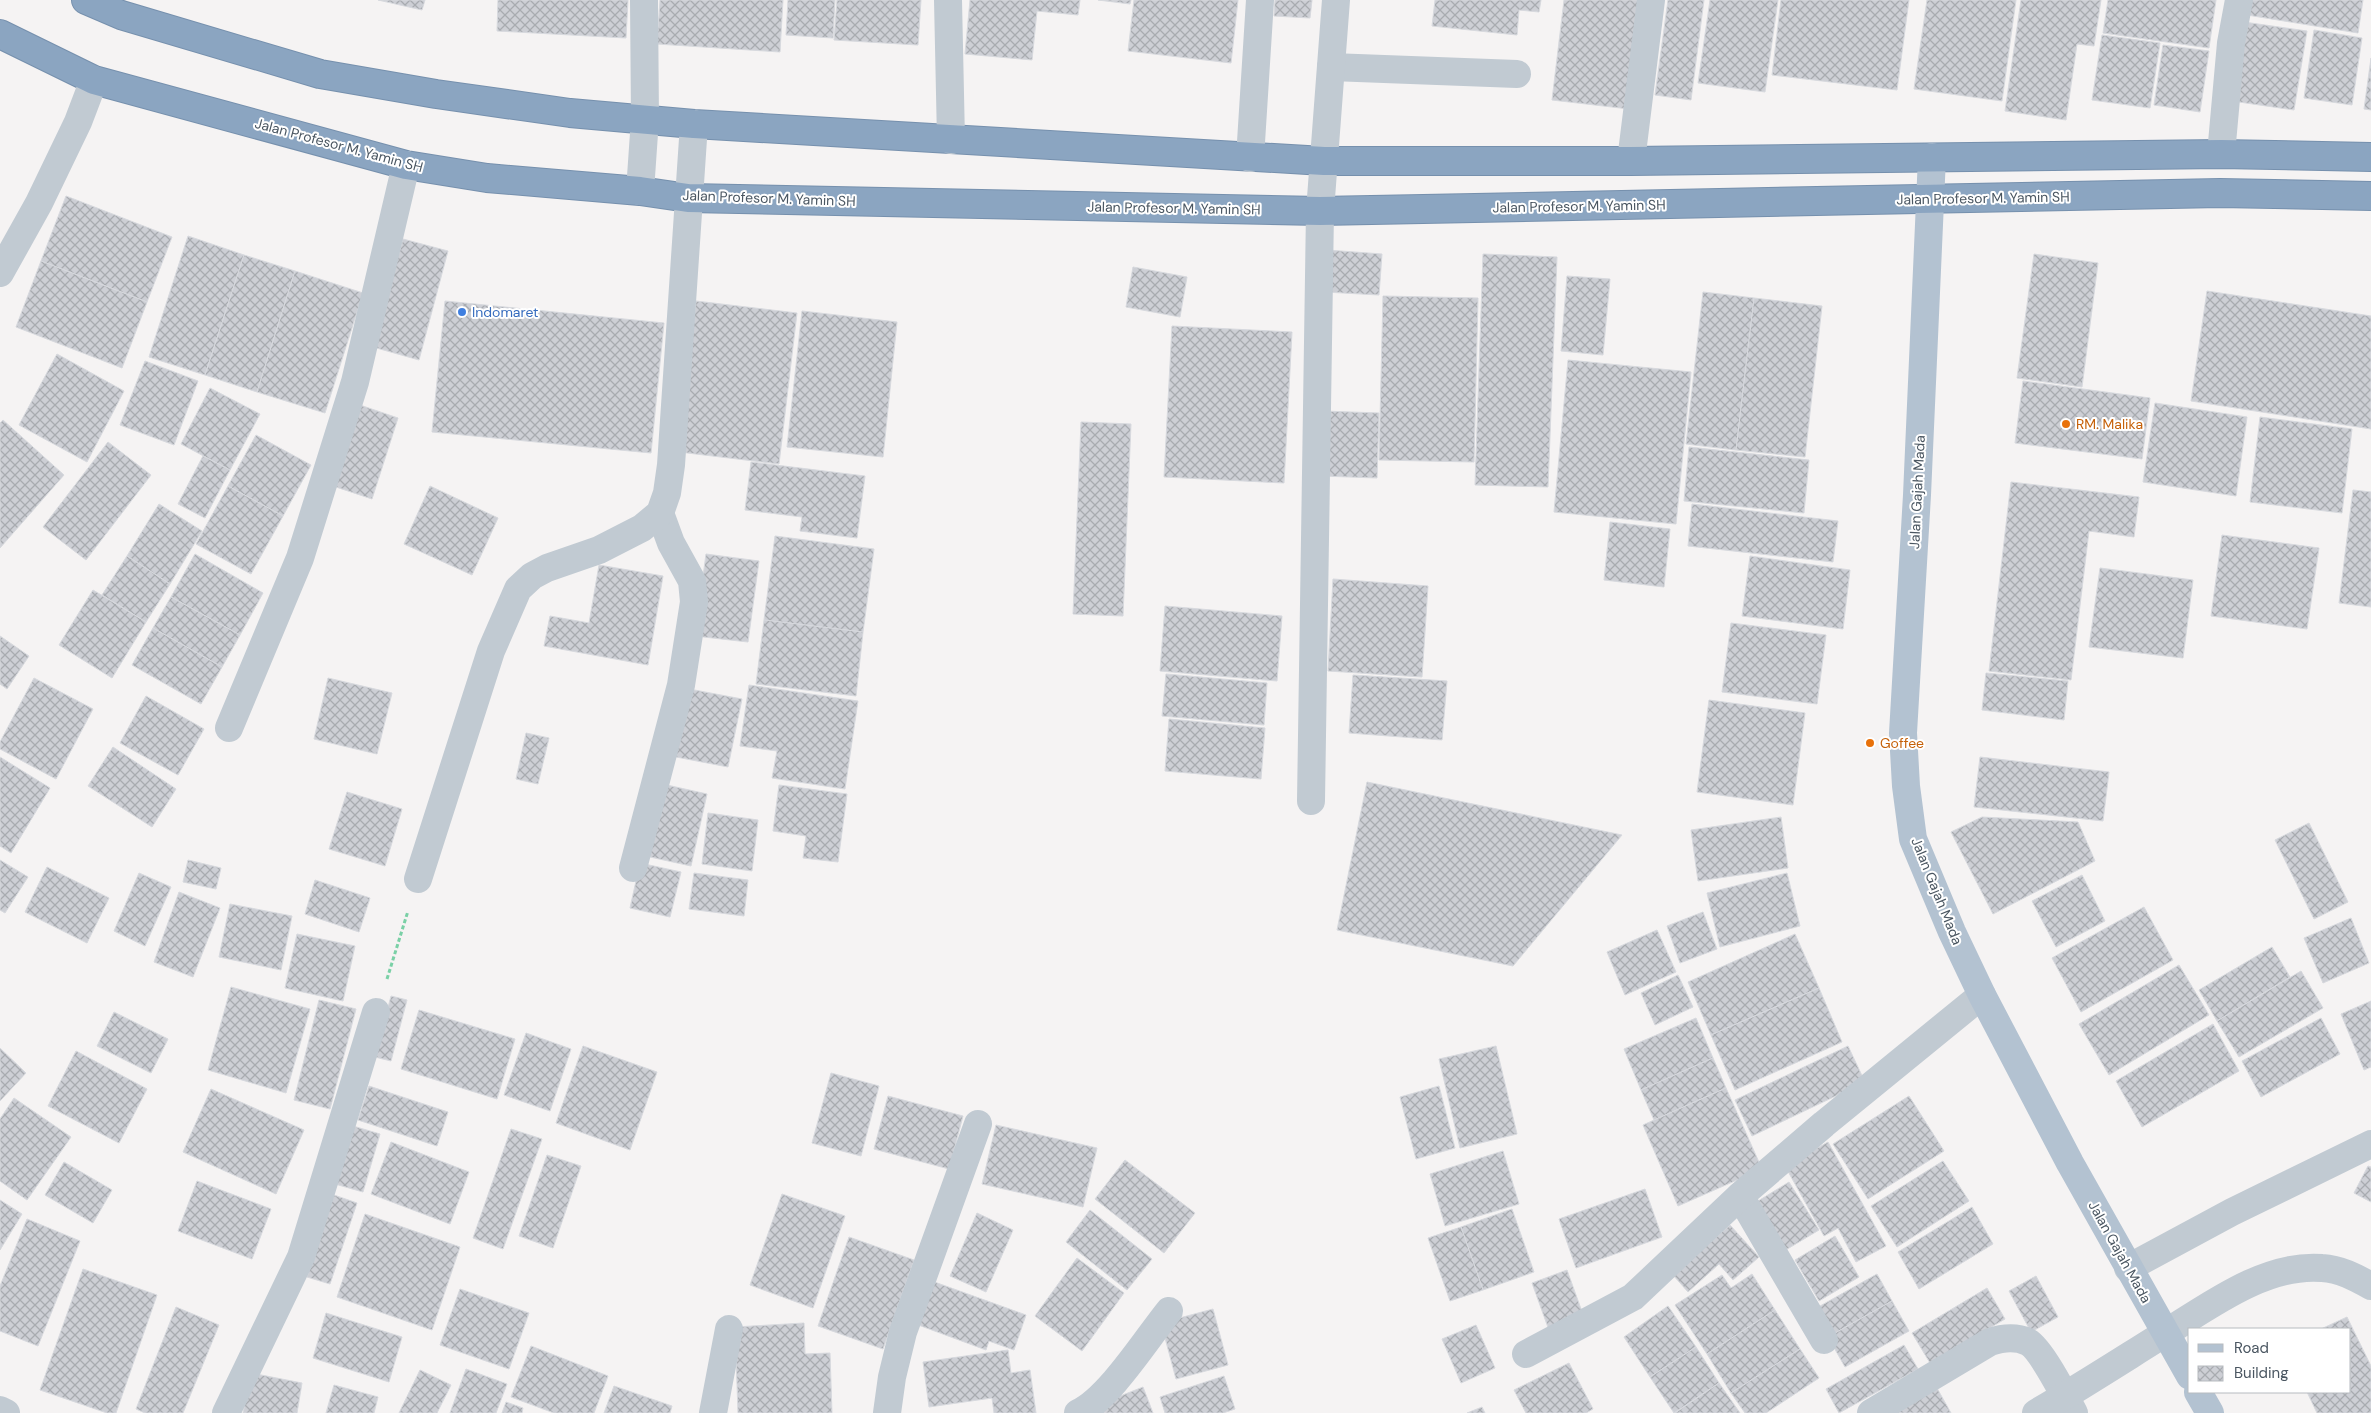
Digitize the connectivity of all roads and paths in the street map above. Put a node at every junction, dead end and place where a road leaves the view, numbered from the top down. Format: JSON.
{"nodes":[{"id":1,"x":86,"y":0,"type":"edge"},
{"id":2,"x":644,"y":0,"type":"edge"},
{"id":3,"x":948,"y":0,"type":"edge"},
{"id":4,"x":1260,"y":0,"type":"edge"},
{"id":5,"x":1336,"y":0,"type":"edge"},
{"id":6,"x":1651,"y":0,"type":"edge"},
{"id":7,"x":2239,"y":0,"type":"edge"},
{"id":8,"x":0,"y":34,"type":"edge"},
{"id":9,"x":1331,"y":67,"type":"junction"},
{"id":10,"x":1517,"y":74,"type":"dead end"},
{"id":11,"x":94,"y":80,"type":"junction"},
{"id":12,"x":645,"y":119,"type":"junction"},
{"id":13,"x":694,"y":124,"type":"junction"},
{"id":14,"x":951,"y":140,"type":"junction"},
{"id":15,"x":2221,"y":154,"type":"junction"},
{"id":16,"x":1932,"y":157,"type":"junction"},
{"id":17,"x":2371,"y":157,"type":"edge"},
{"id":18,"x":1250,"y":158,"type":"junction"},
{"id":19,"x":1324,"y":160,"type":"junction"},
{"id":20,"x":1631,"y":161,"type":"junction"},
{"id":21,"x":406,"y":165,"type":"junction"},
{"id":22,"x":640,"y":191,"type":"junction"},
{"id":23,"x":2371,"y":196,"type":"edge"},
{"id":24,"x":688,"y":198,"type":"junction"},
{"id":25,"x":1930,"y":200,"type":"junction"},
{"id":26,"x":1320,"y":211,"type":"junction"},
{"id":27,"x":0,"y":273,"type":"edge"},
{"id":28,"x":660,"y":513,"type":"junction"},
{"id":29,"x":229,"y":728,"type":"dead end"},
{"id":30,"x":1311,"y":801,"type":"dead end"},
{"id":31,"x":633,"y":868,"type":"dead end"},
{"id":32,"x":418,"y":879,"type":"joint"},
{"id":33,"x":1982,"y":995,"type":"junction"},
{"id":34,"x":376,"y":1012,"type":"joint"},
{"id":35,"x":978,"y":1124,"type":"dead end"},
{"id":36,"x":2371,"y":1144,"type":"edge"},
{"id":37,"x":1740,"y":1196,"type":"junction"},
{"id":38,"x":2128,"y":1268,"type":"junction"},
{"id":39,"x":2371,"y":1286,"type":"edge"},
{"id":40,"x":1169,"y":1310,"type":"dead end"},
{"id":41,"x":729,"y":1329,"type":"dead end"},
{"id":42,"x":2166,"y":1333,"type":"junction"},
{"id":43,"x":1824,"y":1340,"type":"dead end"},
{"id":44,"x":1526,"y":1354,"type":"dead end"},
{"id":45,"x":2188,"y":1372,"type":"edge"},
{"id":46,"x":2199,"y":1393,"type":"edge"},
{"id":47,"x":2070,"y":1404,"type":"edge"},
{"id":48,"x":0,"y":1410,"type":"edge"},
{"id":49,"x":1081,"y":1412,"type":"edge"},
{"id":50,"x":6,"y":1413,"type":"edge"},
{"id":51,"x":226,"y":1413,"type":"edge"},
{"id":52,"x":713,"y":1413,"type":"edge"},
{"id":53,"x":887,"y":1413,"type":"edge"},
{"id":54,"x":1871,"y":1413,"type":"edge"},
{"id":55,"x":2036,"y":1413,"type":"edge"},
{"id":56,"x":2210,"y":1413,"type":"edge"}],
"edges":[{"from":1,"to":12,"type":"highway"},
{"from":2,"to":12,"type":"street"},
{"from":3,"to":14,"type":"street"},
{"from":4,"to":18,"type":"street"},
{"from":5,"to":9,"type":"street"},
{"from":6,"to":20,"type":"street"},
{"from":7,"to":15,"type":"street"},
{"from":8,"to":11,"type":"highway","name":"Jalan Profesor M. Yamin SH"},
{"from":9,"to":10,"type":"street"},
{"from":9,"to":19,"type":"street"},
{"from":11,"to":21,"type":"highway","name":"Jalan Profesor M. Yamin SH"},
{"from":11,"to":27,"type":"street"},
{"from":12,"to":13,"type":"highway"},
{"from":12,"to":22,"type":"street"},
{"from":13,"to":14,"type":"highway"},
{"from":13,"to":24,"type":"street"},
{"from":14,"to":18,"type":"highway"},
{"from":15,"to":16,"type":"highway"},
{"from":15,"to":17,"type":"highway"},
{"from":16,"to":20,"type":"highway"},
{"from":16,"to":25,"type":"main road","name":"Jalan Gajah Mada"},
{"from":18,"to":19,"type":"highway"},
{"from":19,"to":20,"type":"highway"},
{"from":19,"to":26,"type":"street"},
{"from":21,"to":22,"type":"highway","name":"Jalan Profesor M. Yamin SH"},
{"from":21,"to":29,"type":"street"},
{"from":22,"to":24,"type":"highway","name":"Jalan Profesor M. Yamin SH"},
{"from":23,"to":25,"type":"highway","name":"Jalan Profesor M. Yamin SH"},
{"from":24,"to":26,"type":"highway","name":"Jalan Profesor M. Yamin SH"},
{"from":24,"to":28,"type":"street"},
{"from":25,"to":26,"type":"highway","name":"Jalan Profesor M. Yamin SH"},
{"from":25,"to":33,"type":"main road","name":"Jalan Gajah Mada"},
{"from":26,"to":30,"type":"street"},
{"from":28,"to":31,"type":"street"},
{"from":28,"to":32,"type":"street"},
{"from":32,"to":34,"type":"path"},
{"from":33,"to":37,"type":"street"},
{"from":33,"to":38,"type":"main road","name":"Jalan Gajah Mada"},
{"from":34,"to":51,"type":"street"},
{"from":35,"to":53,"type":"street"},
{"from":36,"to":38,"type":"street"},
{"from":37,"to":43,"type":"street"},
{"from":37,"to":44,"type":"street"},
{"from":38,"to":42,"type":"main road","name":"Jalan Gajah Mada"},
{"from":39,"to":42,"type":"street"},
{"from":40,"to":49,"type":"street"},
{"from":41,"to":52,"type":"street"},
{"from":42,"to":45,"type":"main road","name":"Jalan Gajah Mada"},
{"from":42,"to":47,"type":"street"},
{"from":46,"to":56,"type":"main road"},
{"from":47,"to":54,"type":"street"},
{"from":47,"to":55,"type":"street"},
{"from":48,"to":50,"type":"street"}]}
